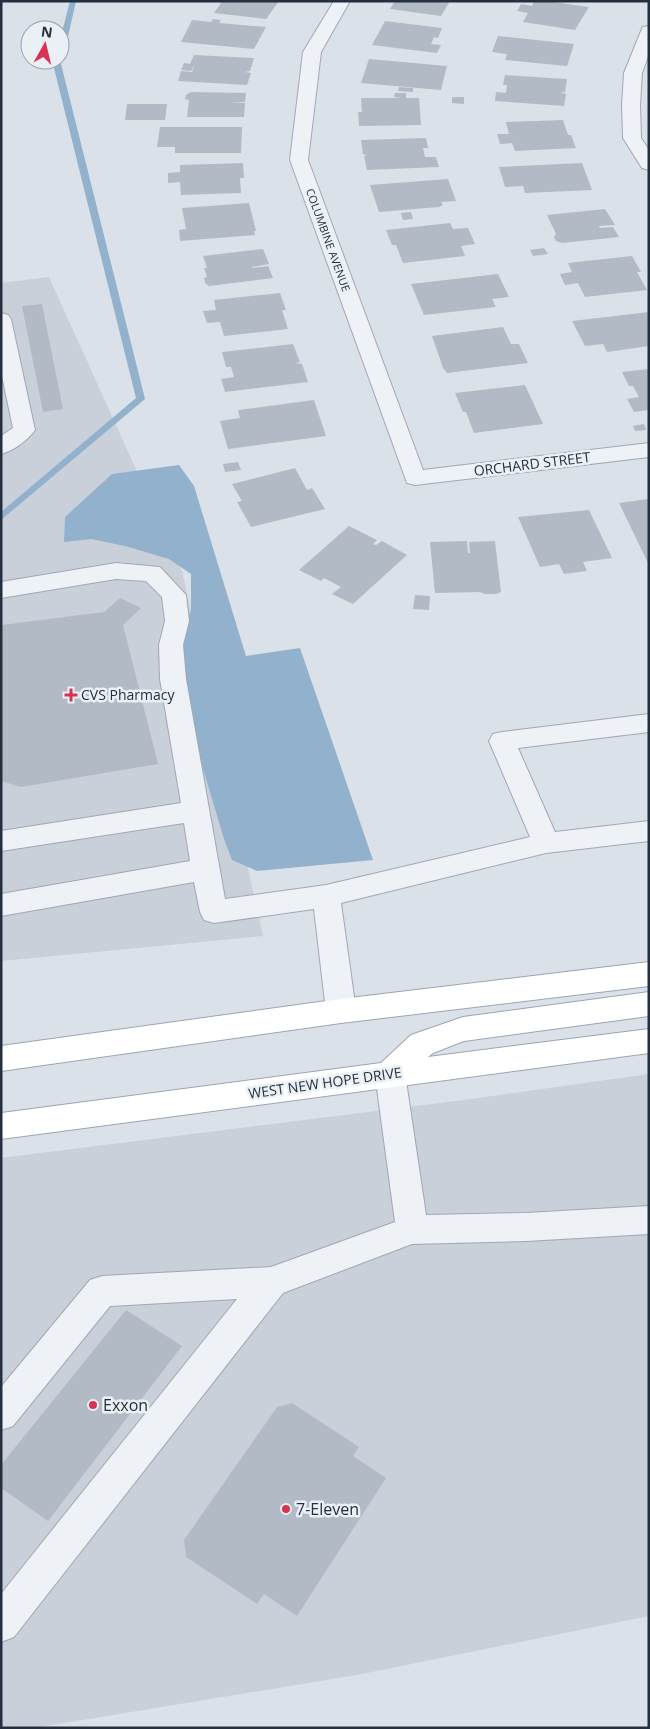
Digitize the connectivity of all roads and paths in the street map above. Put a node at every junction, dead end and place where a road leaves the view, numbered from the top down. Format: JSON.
{"nodes":[{"id":1,"x":342,"y":1,"type":"edge"},
{"id":2,"x":649,"y":31,"type":"edge"},
{"id":3,"x":649,"y":164,"type":"edge"},
{"id":4,"x":1,"y":319,"type":"edge"},
{"id":5,"x":1,"y":447,"type":"edge"},
{"id":6,"x":649,"y":450,"type":"edge"},
{"id":7,"x":415,"y":478,"type":"joint"},
{"id":8,"x":1,"y":590,"type":"edge"},
{"id":9,"x":649,"y":723,"type":"edge"},
{"id":10,"x":195,"y":811,"type":"junction"},
{"id":11,"x":649,"y":831,"type":"edge"},
{"id":12,"x":1,"y":841,"type":"edge"},
{"id":13,"x":546,"y":843,"type":"junction"},
{"id":14,"x":205,"y":869,"type":"junction"},
{"id":15,"x":326,"y":896,"type":"junction"},
{"id":16,"x":1,"y":905,"type":"edge"},
{"id":17,"x":649,"y":974,"type":"edge"},
{"id":18,"x":649,"y":1004,"type":"edge"},
{"id":19,"x":341,"y":1011,"type":"junction"},
{"id":20,"x":649,"y":1040,"type":"edge"},
{"id":21,"x":8,"y":1055,"type":"edge"},
{"id":22,"x":390,"y":1074,"type":"junction"},
{"id":23,"x":1,"y":1126,"type":"edge"},
{"id":24,"x":649,"y":1220,"type":"edge"},
{"id":25,"x":412,"y":1230,"type":"junction"},
{"id":26,"x":271,"y":1282,"type":"junction"},
{"id":27,"x":1,"y":1414,"type":"edge"},
{"id":28,"x":1,"y":1624,"type":"edge"}],
"edges":[{"from":1,"to":7,"type":"street","name":"COLUMBINE AVENUE"},
{"from":2,"to":3,"type":"street"},
{"from":4,"to":5,"type":"street"},
{"from":6,"to":7,"type":"street","name":"ORCHARD STREET"},
{"from":8,"to":10,"type":"street"},
{"from":9,"to":13,"type":"street"},
{"from":10,"to":12,"type":"street"},
{"from":10,"to":14,"type":"street"},
{"from":11,"to":13,"type":"street"},
{"from":13,"to":15,"type":"street"},
{"from":14,"to":15,"type":"street"},
{"from":14,"to":16,"type":"street"},
{"from":15,"to":19,"type":"street"},
{"from":17,"to":19,"type":"main road"},
{"from":18,"to":22,"type":"main road"},
{"from":19,"to":21,"type":"main road"},
{"from":20,"to":22,"type":"main road","name":"WEST NEW HOPE DRIVE"},
{"from":22,"to":23,"type":"main road","name":"WEST NEW HOPE DRIVE"},
{"from":22,"to":25,"type":"street"},
{"from":24,"to":25,"type":"street"},
{"from":25,"to":26,"type":"street"},
{"from":26,"to":27,"type":"street"},
{"from":26,"to":28,"type":"street"}]}
